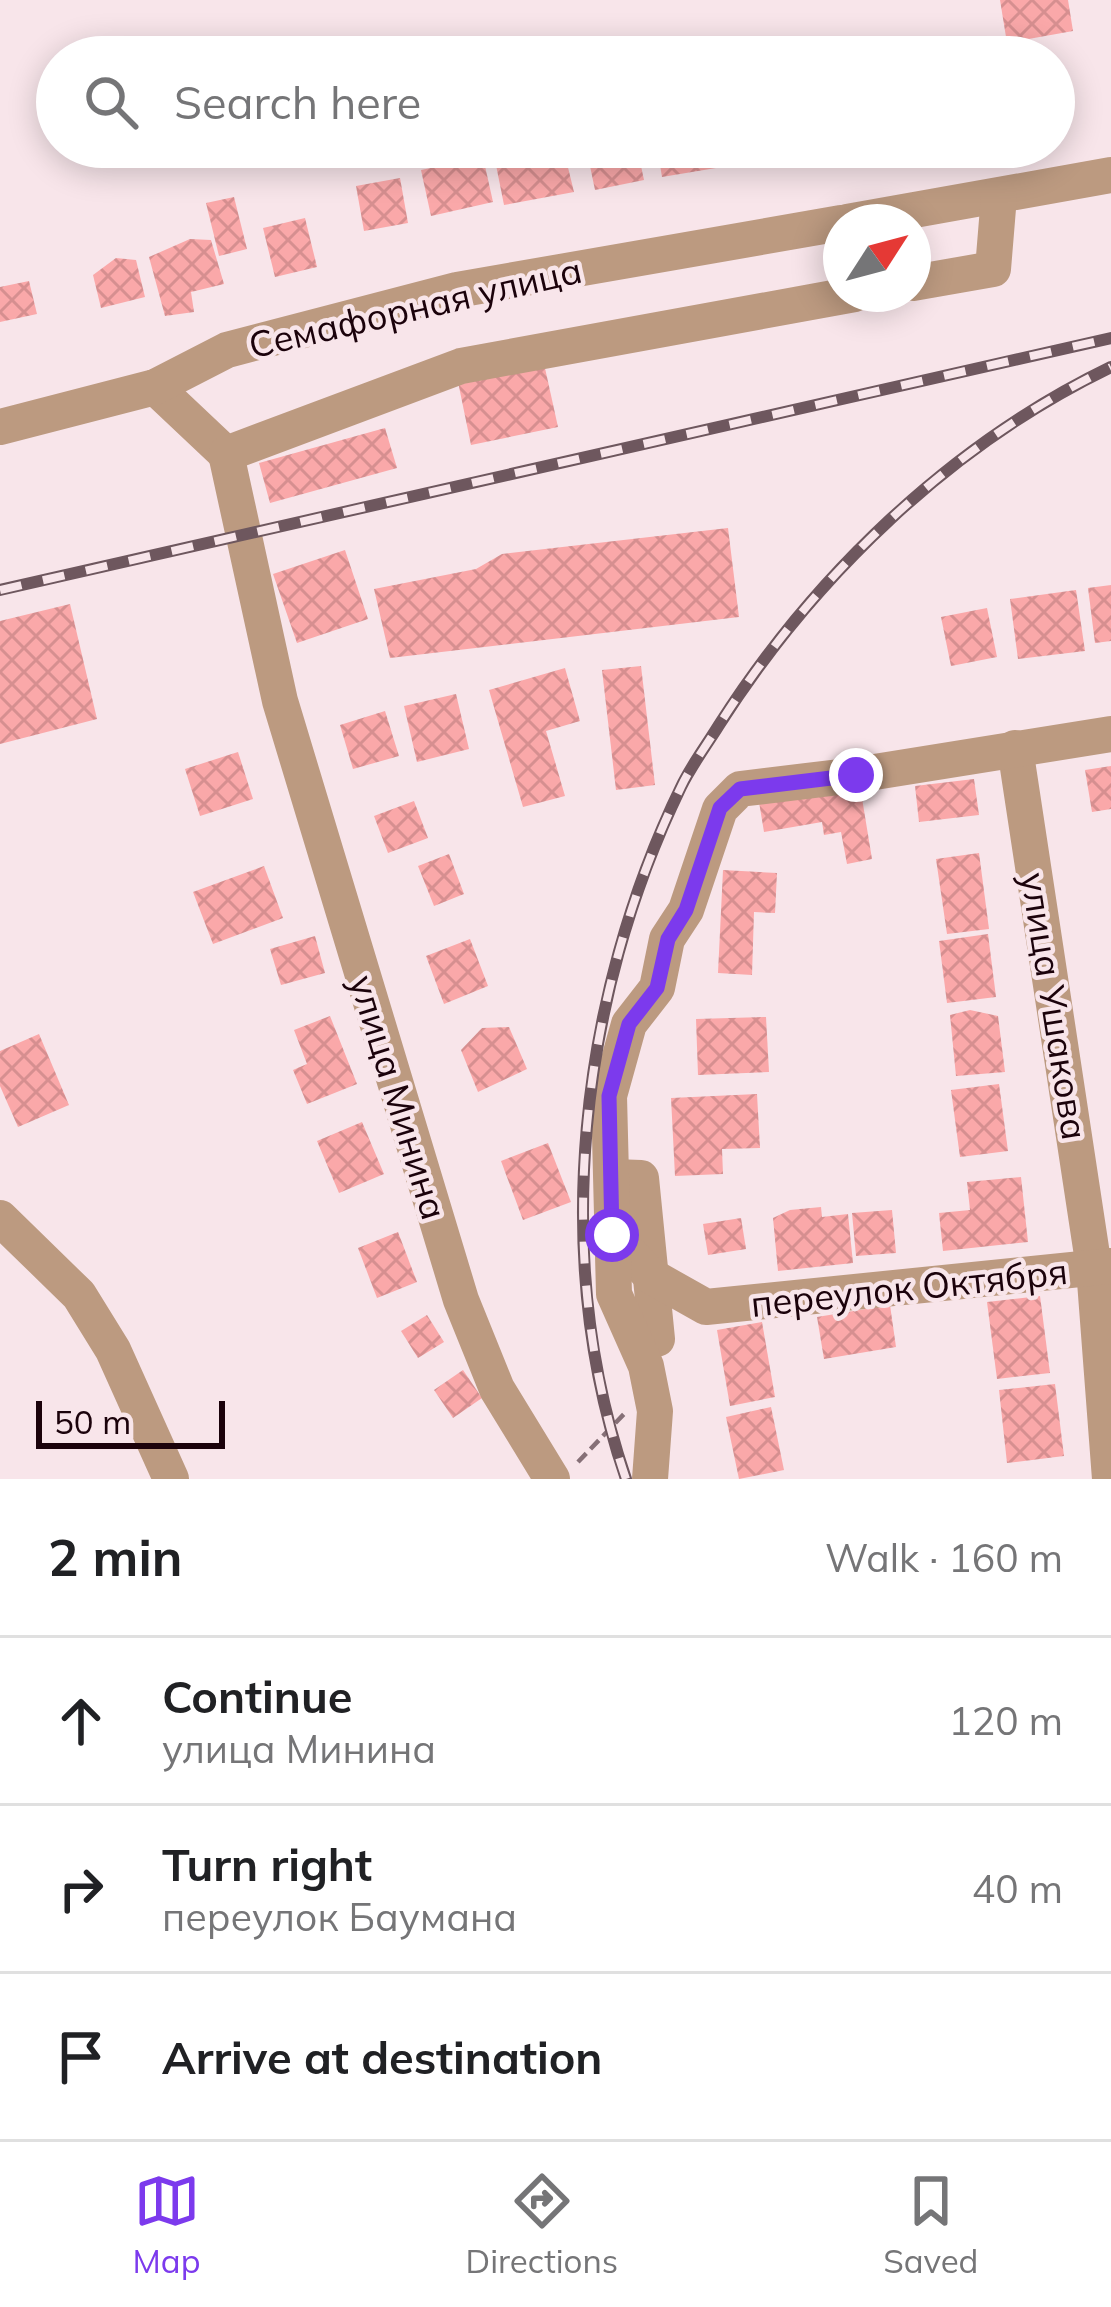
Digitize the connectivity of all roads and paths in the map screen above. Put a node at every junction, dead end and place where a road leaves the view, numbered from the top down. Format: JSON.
{"nodes":[{"id":1,"x":1111,"y":175,"type":"edge"},
{"id":2,"x":999,"y":196,"type":"junction"},
{"id":3,"x":931,"y":207,"type":"edge"},
{"id":4,"x":823,"y":226,"type":"edge"},
{"id":5,"x":931,"y":281,"type":"edge"},
{"id":6,"x":823,"y":300,"type":"edge"},
{"id":7,"x":155,"y":387,"type":"junction"},
{"id":8,"x":0,"y":427,"type":"edge"},
{"id":9,"x":226,"y":454,"type":"junction"},
{"id":10,"x":1111,"y":734,"type":"edge"},
{"id":11,"x":1015,"y":748,"type":"junction"},
{"id":12,"x":613,"y":1177,"type":"junction"},
{"id":13,"x":0,"y":1218,"type":"edge"},
{"id":14,"x":612,"y":1235,"type":"junction"},
{"id":15,"x":1103,"y":1267,"type":"edge"},
{"id":16,"x":651,"y":1276,"type":"junction"},
{"id":17,"x":706,"y":1307,"type":"junction"},
{"id":18,"x":651,"y":1365,"type":"junction"},
{"id":19,"x":656,"y":1441,"type":"junction"},
{"id":20,"x":565,"y":1471,"type":"edge"},
{"id":21,"x":171,"y":1479,"type":"edge"},
{"id":22,"x":650,"y":1479,"type":"edge"},
{"id":23,"x":674,"y":1479,"type":"edge"},
{"id":24,"x":1110,"y":1479,"type":"edge"}],
"edges":[{"from":1,"to":2,"type":"street","name":"Семафорная улица"},
{"from":2,"to":3,"type":"street","name":"Семафорная улица"},
{"from":2,"to":5,"type":"street"},
{"from":4,"to":7,"type":"street","name":"Семафорная улица"},
{"from":6,"to":9,"type":"street"},
{"from":7,"to":8,"type":"street","name":"Семафорная улица"},
{"from":7,"to":9,"type":"street"},
{"from":9,"to":20,"type":"street","name":"улица Минина"},
{"from":10,"to":11,"type":"street"},
{"from":11,"to":12,"type":"street"},
{"from":11,"to":15,"type":"street","name":"улица Ушакова"},
{"from":12,"to":14,"type":"street"},
{"from":12,"to":16,"type":"street"},
{"from":13,"to":21,"type":"street"},
{"from":14,"to":16,"type":"street","name":"переулок Октября"},
{"from":14,"to":18,"type":"street"},
{"from":15,"to":17,"type":"street","name":"переулок Октября"},
{"from":15,"to":24,"type":"street","name":"улица Ушакова"},
{"from":16,"to":17,"type":"street","name":"переулок Октября"},
{"from":16,"to":18,"type":"street"},
{"from":17,"to":18,"type":"street","name":"переулок Октября"},
{"from":18,"to":19,"type":"street"},
{"from":18,"to":20,"type":"path"},
{"from":19,"to":22,"type":"street"},
{"from":19,"to":23,"type":"street"}]}
